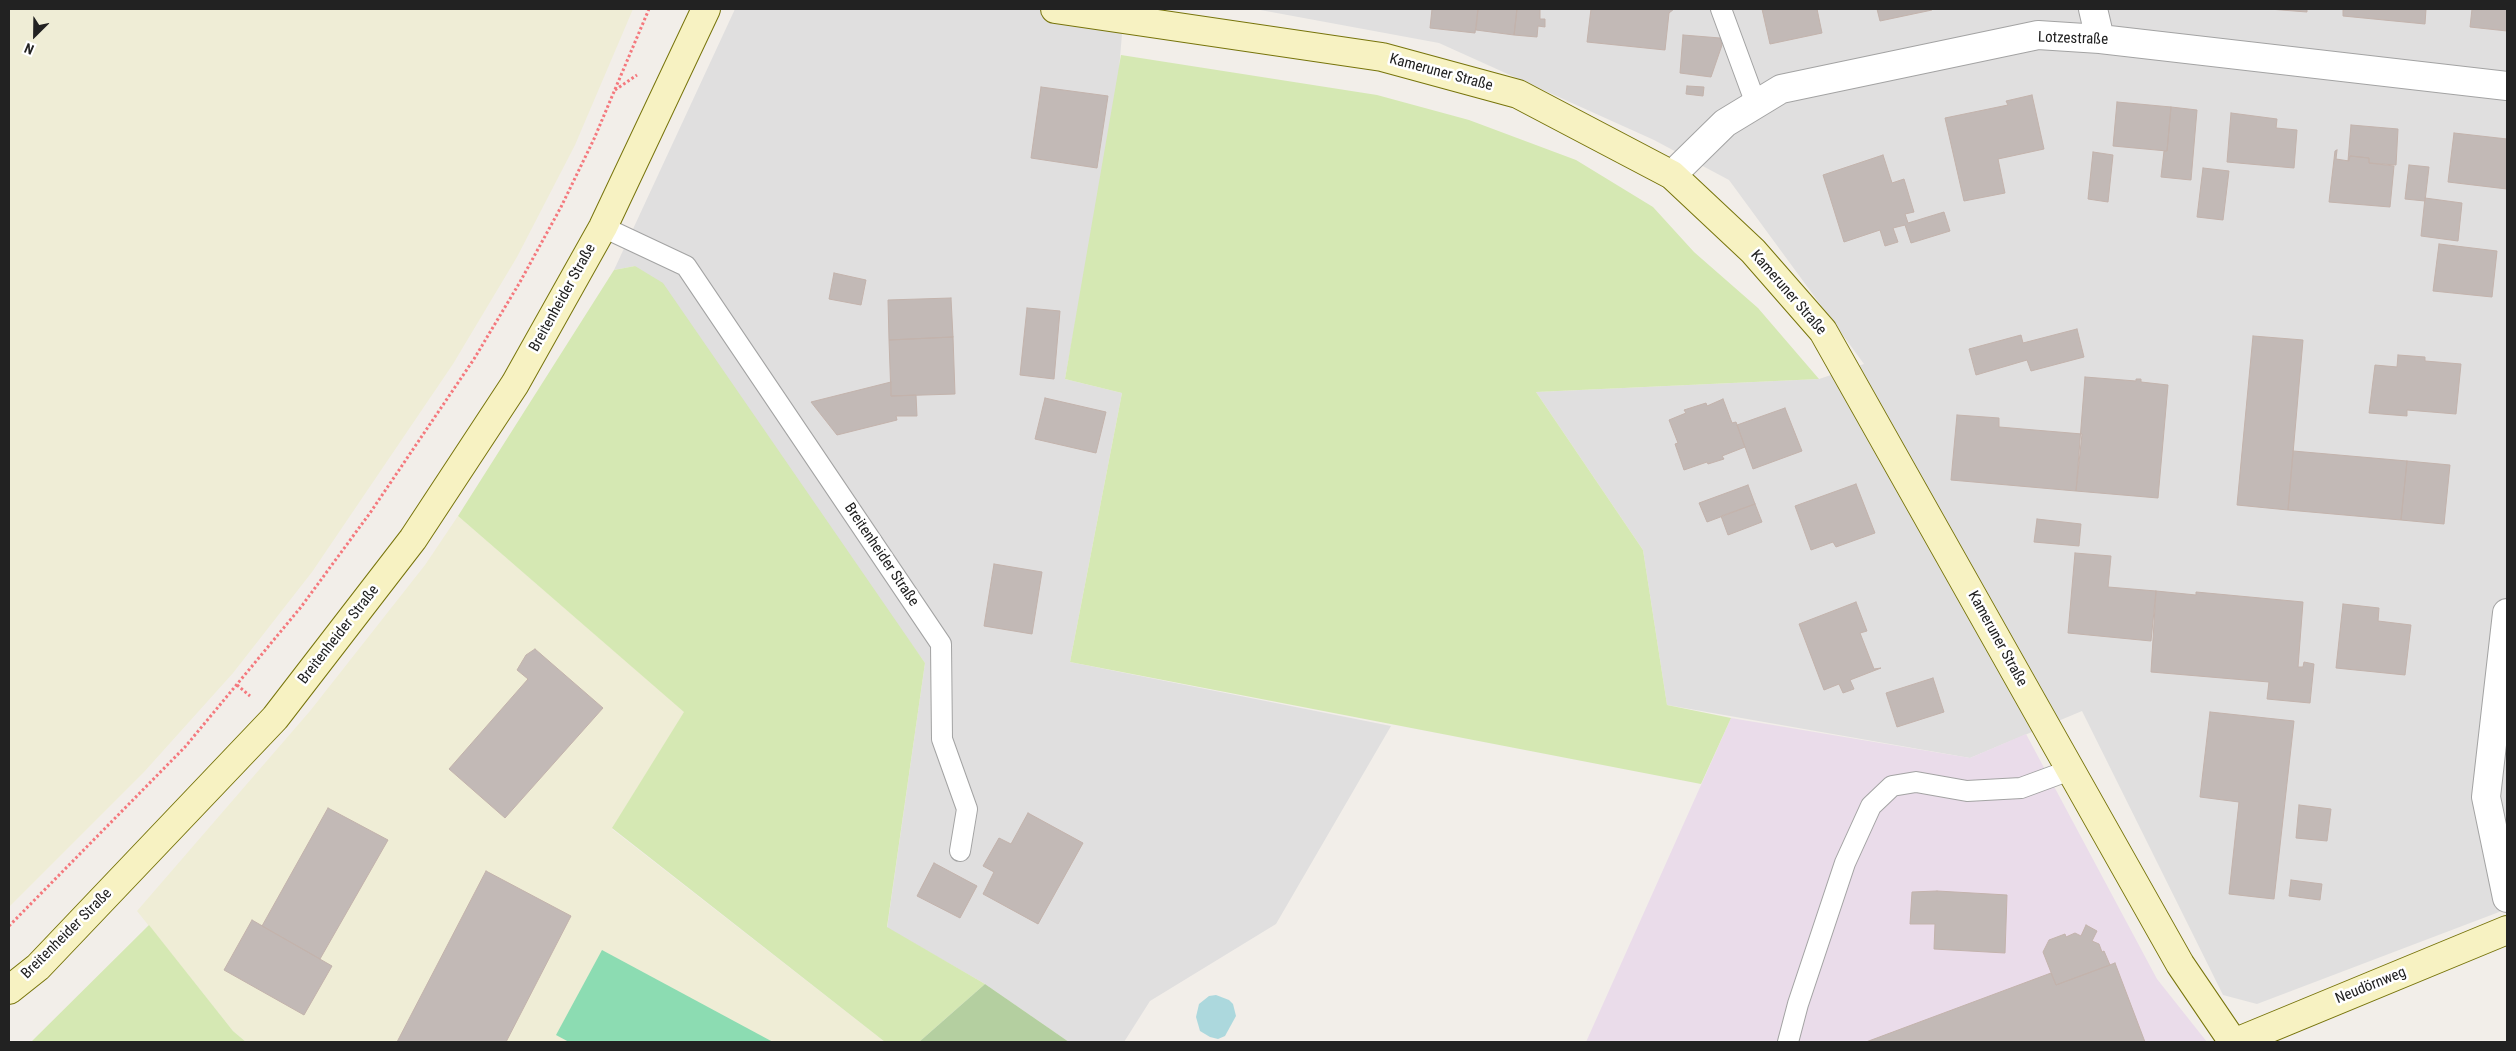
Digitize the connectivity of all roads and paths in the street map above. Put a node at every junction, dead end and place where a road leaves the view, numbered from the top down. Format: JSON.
{"nodes":[{"id":1,"x":649,"y":9,"type":"edge"},
{"id":2,"x":706,"y":9,"type":"edge"},
{"id":3,"x":1055,"y":9,"type":"edge"},
{"id":4,"x":1721,"y":9,"type":"edge"},
{"id":5,"x":2093,"y":9,"type":"edge"},
{"id":6,"x":2100,"y":39,"type":"junction"},
{"id":7,"x":2507,"y":86,"type":"edge"},
{"id":8,"x":1756,"y":104,"type":"junction"},
{"id":9,"x":1672,"y":175,"type":"junction"},
{"id":10,"x":603,"y":228,"type":"junction"},
{"id":11,"x":2507,"y":613,"type":"edge"},
{"id":12,"x":2070,"y":770,"type":"junction"},
{"id":13,"x":960,"y":851,"type":"dead end"},
{"id":14,"x":2507,"y":898,"type":"edge"},
{"id":15,"x":9,"y":926,"type":"edge"},
{"id":16,"x":2507,"y":930,"type":"edge"},
{"id":17,"x":9,"y":990,"type":"edge"},
{"id":18,"x":1788,"y":1042,"type":"edge"},
{"id":19,"x":2234,"y":1042,"type":"edge"}],
"edges":[{"from":1,"to":15,"type":"path"},
{"from":2,"to":10,"type":"street","name":"Breitenheider Straße"},
{"from":3,"to":9,"type":"street","name":"Kameruner Straße"},
{"from":4,"to":8,"type":"lane"},
{"from":5,"to":6,"type":"street"},
{"from":6,"to":7,"type":"street","name":"Lotzestraße"},
{"from":6,"to":8,"type":"street","name":"Lotzestraße"},
{"from":8,"to":9,"type":"street","name":"Lotzestraße"},
{"from":9,"to":12,"type":"street","name":"Kameruner Straße"},
{"from":10,"to":13,"type":"lane","name":"Breitenheider Straße"},
{"from":10,"to":17,"type":"street","name":"Breitenheider Straße"},
{"from":11,"to":14,"type":"street"},
{"from":12,"to":18,"type":"lane"},
{"from":12,"to":19,"type":"street","name":"Kameruner Straße"},
{"from":16,"to":19,"type":"street","name":"Neudörnweg"}]}
